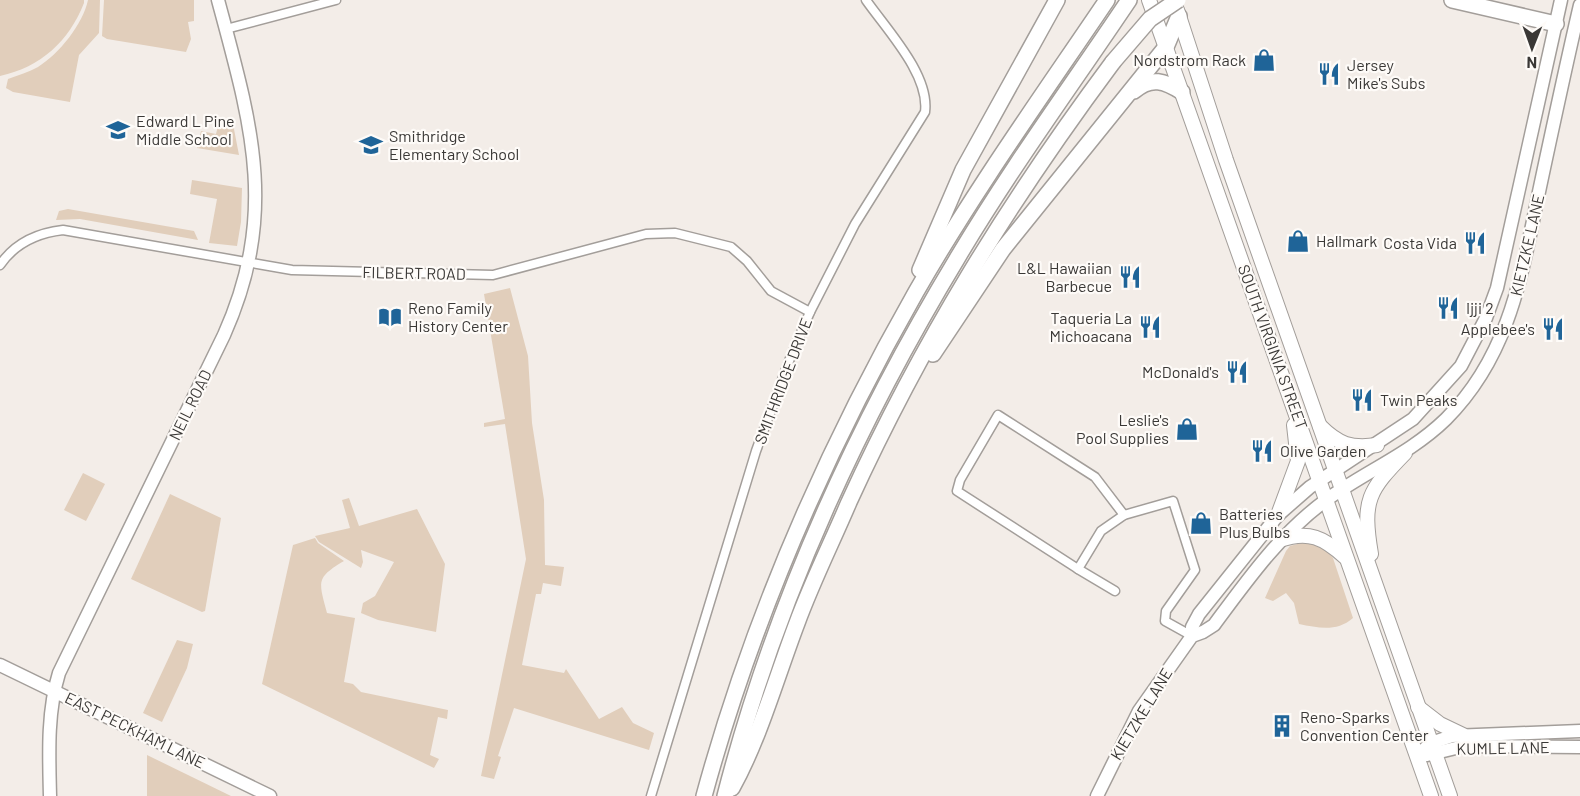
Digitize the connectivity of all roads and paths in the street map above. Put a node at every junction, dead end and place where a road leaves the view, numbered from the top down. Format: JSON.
{"nodes":[{"id":1,"x":218,"y":0,"type":"edge"},
{"id":2,"x":336,"y":0,"type":"edge"},
{"id":3,"x":866,"y":0,"type":"edge"},
{"id":4,"x":1058,"y":0,"type":"edge"},
{"id":5,"x":1107,"y":0,"type":"edge"},
{"id":6,"x":1149,"y":0,"type":"edge"},
{"id":7,"x":1173,"y":0,"type":"edge"},
{"id":8,"x":1178,"y":0,"type":"edge"},
{"id":9,"x":1452,"y":0,"type":"edge"},
{"id":10,"x":1560,"y":4,"type":"edge"},
{"id":11,"x":1126,"y":5,"type":"edge"},
{"id":12,"x":1579,"y":10,"type":"edge"},
{"id":13,"x":1179,"y":16,"type":"junction"},
{"id":14,"x":1556,"y":24,"type":"junction"},
{"id":15,"x":226,"y":29,"type":"junction"},
{"id":16,"x":1577,"y":29,"type":"edge"},
{"id":17,"x":1166,"y":47,"type":"junction"},
{"id":18,"x":1182,"y":92,"type":"junction"},
{"id":19,"x":1116,"y":106,"type":"junction"},
{"id":20,"x":1246,"y":217,"type":"junction"},
{"id":21,"x":1228,"y":223,"type":"junction"},
{"id":22,"x":250,"y":262,"type":"junction"},
{"id":23,"x":0,"y":265,"type":"edge"},
{"id":24,"x":810,"y":312,"type":"junction"},
{"id":25,"x":894,"y":331,"type":"junction"},
{"id":26,"x":1289,"y":393,"type":"junction"},
{"id":27,"x":1318,"y":425,"type":"junction"},
{"id":28,"x":1377,"y":445,"type":"junction"},
{"id":29,"x":1405,"y":453,"type":"junction"},
{"id":30,"x":1335,"y":471,"type":"junction"},
{"id":31,"x":1320,"y":480,"type":"junction"},
{"id":32,"x":1341,"y":490,"type":"junction"},
{"id":33,"x":1327,"y":500,"type":"junction"},
{"id":34,"x":849,"y":503,"type":"junction"},
{"id":35,"x":1124,"y":515,"type":"junction"},
{"id":36,"x":1278,"y":515,"type":"junction"},
{"id":37,"x":1280,"y":540,"type":"junction"},
{"id":38,"x":1348,"y":559,"type":"junction"},
{"id":39,"x":1078,"y":569,"type":"junction"},
{"id":40,"x":1376,"y":589,"type":"junction"},
{"id":41,"x":1115,"y":591,"type":"dead end"},
{"id":42,"x":1192,"y":636,"type":"junction"},
{"id":43,"x":0,"y":665,"type":"edge"},
{"id":44,"x":53,"y":691,"type":"junction"},
{"id":45,"x":1418,"y":707,"type":"junction"},
{"id":46,"x":1580,"y":731,"type":"edge"},
{"id":47,"x":1463,"y":735,"type":"junction"},
{"id":48,"x":1580,"y":747,"type":"edge"},
{"id":49,"x":1433,"y":748,"type":"junction"},
{"id":50,"x":1417,"y":756,"type":"junction"},
{"id":51,"x":50,"y":796,"type":"edge"},
{"id":52,"x":270,"y":796,"type":"edge"},
{"id":53,"x":651,"y":796,"type":"edge"},
{"id":54,"x":704,"y":796,"type":"edge"},
{"id":55,"x":726,"y":796,"type":"edge"},
{"id":56,"x":1097,"y":796,"type":"edge"},
{"id":57,"x":1431,"y":796,"type":"edge"},
{"id":58,"x":1450,"y":796,"type":"edge"}],
"edges":[{"from":1,"to":15,"type":"main road","name":"NEIL ROAD"},
{"from":2,"to":15,"type":"street"},
{"from":3,"to":24,"type":"street","name":"SMITHRIDGE DRIVE"},
{"from":4,"to":25,"type":"highway"},
{"from":5,"to":25,"type":"highway"},
{"from":6,"to":17,"type":"main road","name":"SOUTH VIRGINIA STREET"},
{"from":7,"to":13,"type":"main road","name":"SOUTH VIRGINIA STREET"},
{"from":8,"to":34,"type":"highway","bridge":true},
{"from":9,"to":14,"type":"highway"},
{"from":10,"to":12,"type":"main road"},
{"from":10,"to":14,"type":"main road","name":"KIETZKE LANE"},
{"from":11,"to":55,"type":"highway"},
{"from":12,"to":16,"type":"main road","name":"KIETZKE LANE"},
{"from":13,"to":17,"type":"highway"},
{"from":13,"to":20,"type":"main road","name":"SOUTH VIRGINIA STREET"},
{"from":14,"to":16,"type":"main road"},
{"from":14,"to":28,"type":"main road","name":"KIETZKE LANE"},
{"from":15,"to":22,"type":"main road","name":"NEIL ROAD"},
{"from":16,"to":29,"type":"main road","name":"KIETZKE LANE"},
{"from":17,"to":18,"type":"main road","name":"SOUTH VIRGINIA STREET"},
{"from":17,"to":19,"type":"highway"},
{"from":18,"to":19,"type":"highway"},
{"from":18,"to":21,"type":"main road","name":"SOUTH VIRGINIA STREET"},
{"from":19,"to":34,"type":"highway"},
{"from":20,"to":21,"type":"main road"},
{"from":20,"to":27,"type":"main road","name":"SOUTH VIRGINIA STREET"},
{"from":21,"to":26,"type":"main road","name":"SOUTH VIRGINIA STREET"},
{"from":22,"to":23,"type":"street","name":"FILBERT ROAD"},
{"from":22,"to":24,"type":"street","name":"FILBERT ROAD"},
{"from":22,"to":44,"type":"main road","name":"NEIL ROAD"},
{"from":24,"to":53,"type":"street","name":"SMITHRIDGE DRIVE"},
{"from":25,"to":54,"type":"highway"},
{"from":26,"to":31,"type":"main road","name":"SOUTH VIRGINIA STREET"},
{"from":26,"to":36,"type":"main road"},
{"from":27,"to":28,"type":"main road"},
{"from":27,"to":30,"type":"main road","name":"SOUTH VIRGINIA STREET"},
{"from":28,"to":30,"type":"main road","name":"KIETZKE LANE"},
{"from":29,"to":32,"type":"main road","name":"KIETZKE LANE"},
{"from":29,"to":40,"type":"main road"},
{"from":30,"to":31,"type":"main road","name":"KIETZKE LANE"},
{"from":30,"to":32,"type":"main road","name":"SOUTH VIRGINIA STREET"},
{"from":31,"to":33,"type":"main road","name":"SOUTH VIRGINIA STREET"},
{"from":31,"to":36,"type":"main road","name":"KIETZKE LANE"},
{"from":32,"to":33,"type":"main road","name":"KIETZKE LANE"},
{"from":32,"to":40,"type":"main road","name":"SOUTH VIRGINIA STREET"},
{"from":33,"to":37,"type":"main road","name":"KIETZKE LANE"},
{"from":33,"to":38,"type":"main road","name":"SOUTH VIRGINIA STREET"},
{"from":34,"to":55,"type":"highway"},
{"from":35,"to":39,"type":"street"},
{"from":35,"to":39,"type":"street"},
{"from":35,"to":42,"type":"street"},
{"from":36,"to":42,"type":"main road","name":"KIETZKE LANE"},
{"from":37,"to":38,"type":"main road"},
{"from":37,"to":42,"type":"main road","name":"KIETZKE LANE"},
{"from":38,"to":50,"type":"main road","name":"SOUTH VIRGINIA STREET"},
{"from":39,"to":41,"type":"street"},
{"from":40,"to":45,"type":"main road","name":"SOUTH VIRGINIA STREET"},
{"from":42,"to":56,"type":"main road","name":"KIETZKE LANE"},
{"from":43,"to":44,"type":"main road","name":"EAST PECKHAM LANE"},
{"from":44,"to":51,"type":"main road","name":"NEIL ROAD"},
{"from":44,"to":52,"type":"main road","name":"EAST PECKHAM LANE"},
{"from":45,"to":47,"type":"main road"},
{"from":45,"to":49,"type":"main road","name":"SOUTH VIRGINIA STREET"},
{"from":46,"to":47,"type":"main road","name":"KUMLE LANE"},
{"from":47,"to":49,"type":"main road","name":"KUMLE LANE"},
{"from":48,"to":49,"type":"main road","name":"KUMLE LANE"},
{"from":49,"to":50,"type":"main road","name":"KUMLE LANE"},
{"from":49,"to":58,"type":"main road","name":"SOUTH VIRGINIA STREET"},
{"from":50,"to":57,"type":"main road","name":"SOUTH VIRGINIA STREET"}]}
